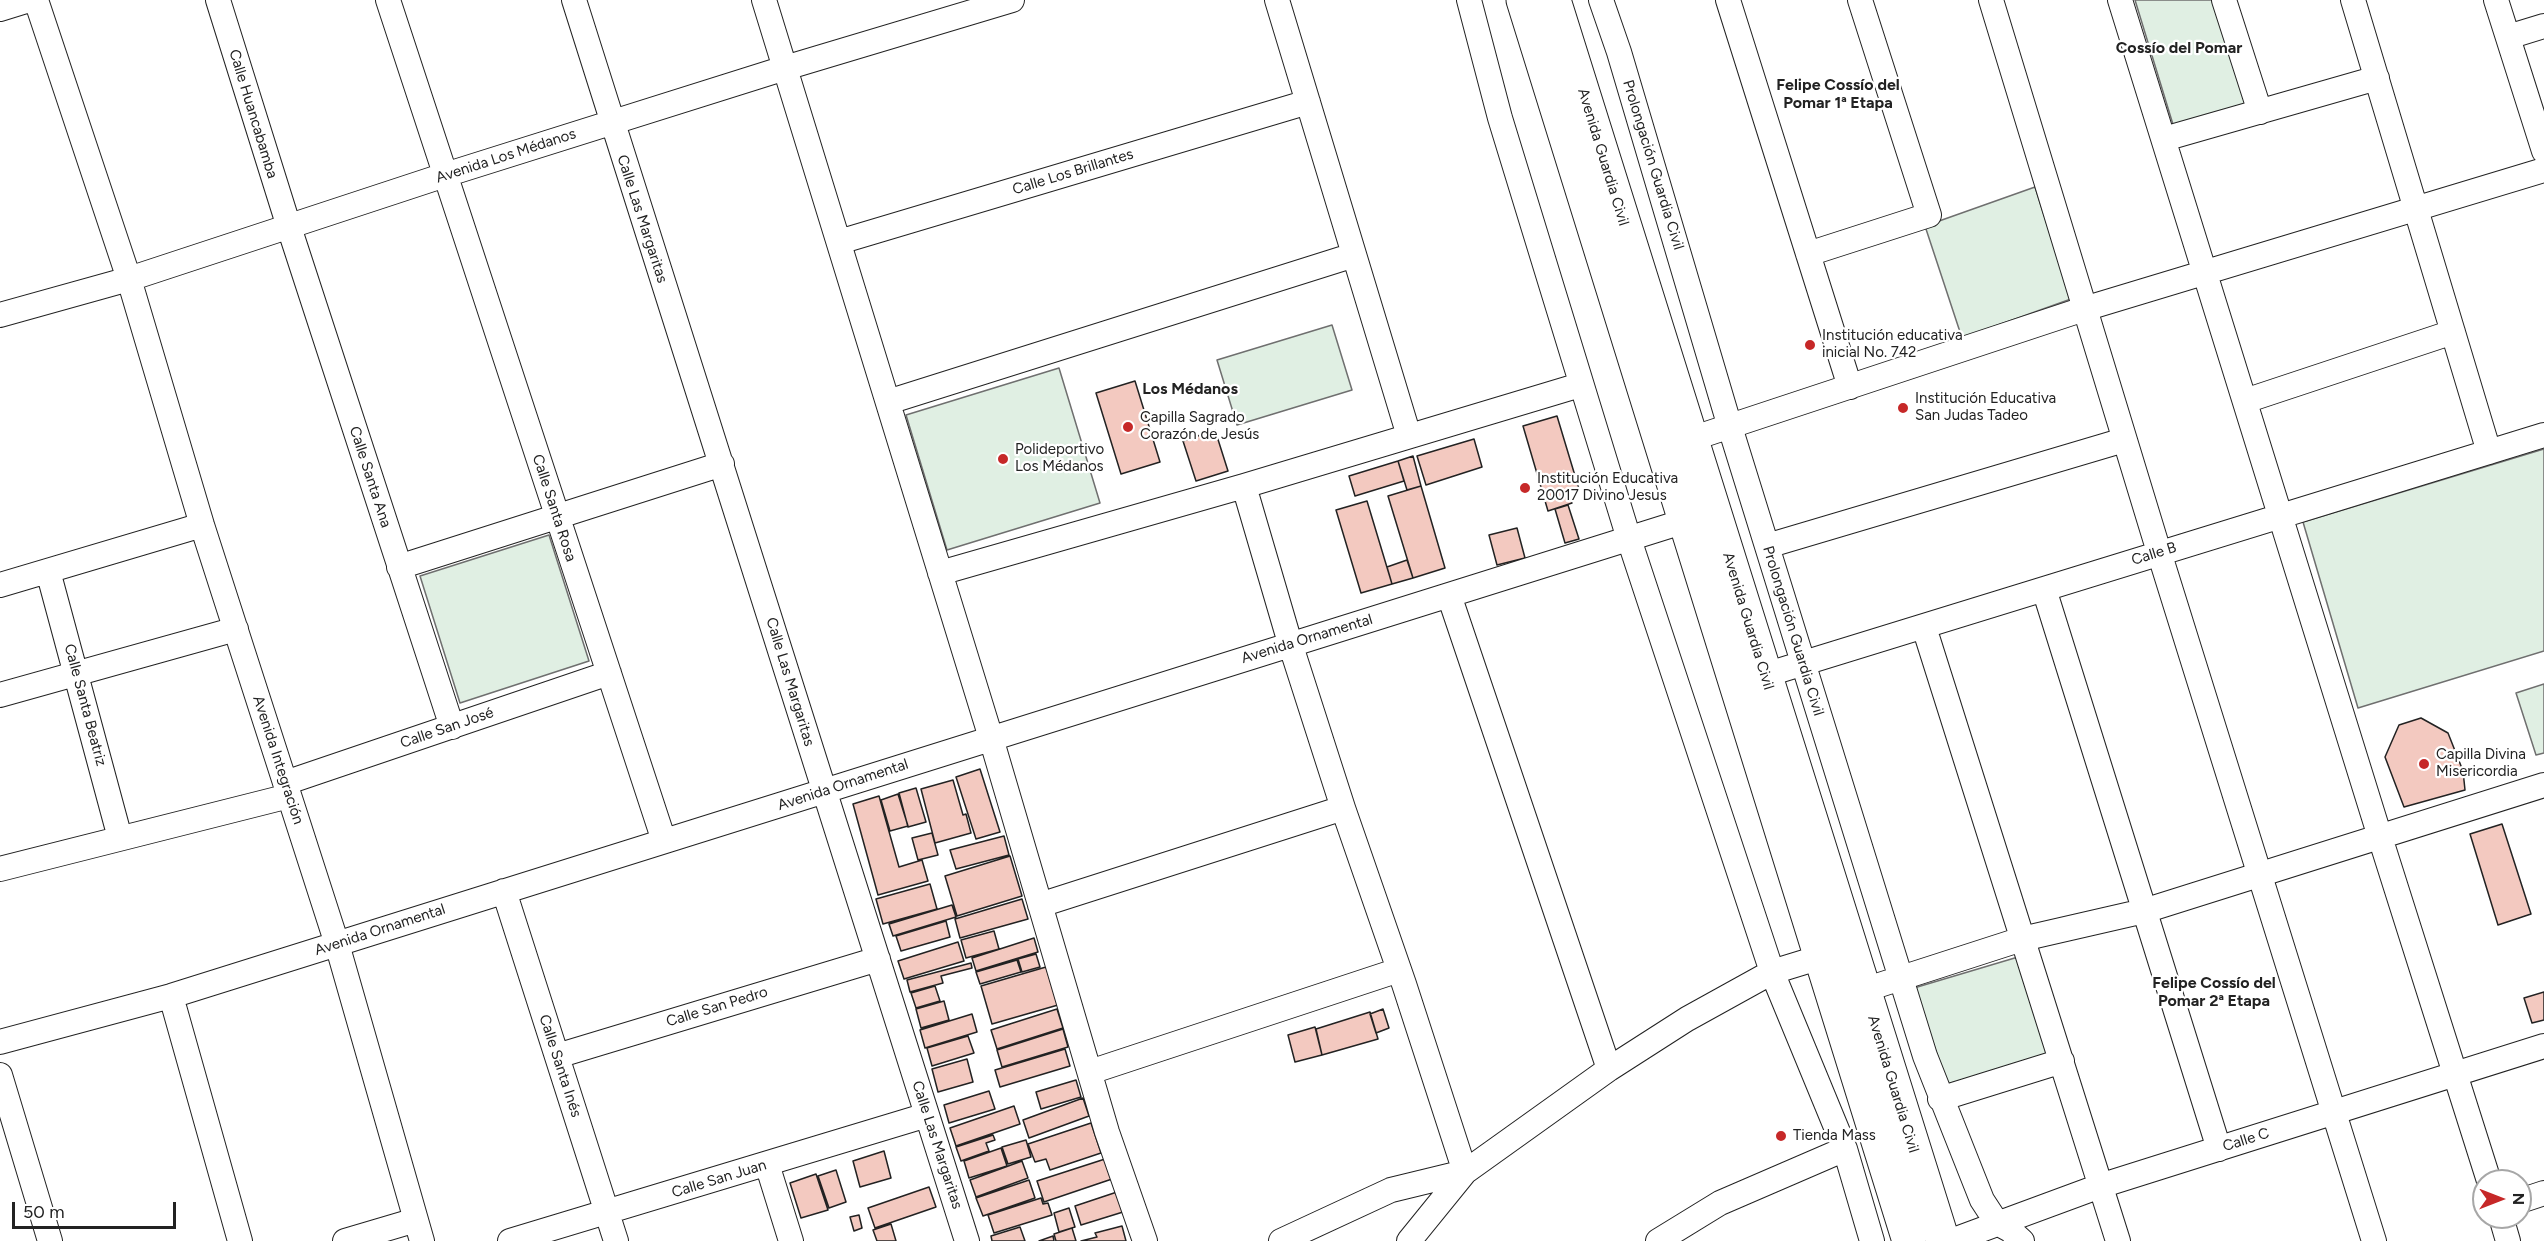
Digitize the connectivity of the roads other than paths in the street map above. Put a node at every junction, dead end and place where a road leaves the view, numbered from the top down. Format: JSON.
{"nodes":[{"id":1,"x":29,"y":0,"type":"edge"},
{"id":2,"x":36,"y":0,"type":"edge"},
{"id":3,"x":218,"y":0,"type":"edge"},
{"id":4,"x":574,"y":0,"type":"edge"},
{"id":5,"x":764,"y":0,"type":"edge"},
{"id":6,"x":1012,"y":0,"type":"edge"},
{"id":7,"x":1277,"y":0,"type":"edge"},
{"id":8,"x":1468,"y":0,"type":"edge"},
{"id":9,"x":1523,"y":0,"type":"edge"},
{"id":10,"x":1554,"y":0,"type":"edge"},
{"id":11,"x":1601,"y":0,"type":"edge"},
{"id":12,"x":1728,"y":0,"type":"edge"},
{"id":13,"x":1860,"y":0,"type":"edge"},
{"id":14,"x":1993,"y":0,"type":"edge"},
{"id":15,"x":2120,"y":0,"type":"edge"},
{"id":16,"x":2224,"y":0,"type":"edge"},
{"id":17,"x":2353,"y":0,"type":"edge"},
{"id":18,"x":2496,"y":0,"type":"edge"},
{"id":19,"x":395,"y":2,"type":"edge"},
{"id":20,"x":0,"y":9,"type":"edge"},
{"id":21,"x":2544,"y":26,"type":"edge"},
{"id":22,"x":2508,"y":37,"type":"junction"},
{"id":23,"x":785,"y":68,"type":"junction"},
{"id":24,"x":2377,"y":78,"type":"junction"},
{"id":25,"x":1308,"y":102,"type":"junction"},
{"id":26,"x":2259,"y":112,"type":"junction"},
{"id":27,"x":611,"y":123,"type":"junction"},
{"id":28,"x":2164,"y":139,"type":"junction"},
{"id":29,"x":2544,"y":152,"type":"edge"},
{"id":30,"x":2544,"y":170,"type":"edge"},
{"id":31,"x":445,"y":175,"type":"junction"},
{"id":32,"x":2417,"y":208,"type":"junction"},
{"id":33,"x":289,"y":227,"type":"junction"},
{"id":34,"x":839,"y":242,"type":"junction"},
{"id":35,"x":1808,"y":254,"type":"junction"},
{"id":36,"x":1354,"y":255,"type":"junction"},
{"id":37,"x":2205,"y":272,"type":"junction"},
{"id":38,"x":129,"y":279,"type":"junction"},
{"id":39,"x":2084,"y":309,"type":"junction"},
{"id":40,"x":0,"y":315,"type":"edge"},
{"id":41,"x":2453,"y":332,"type":"junction"},
{"id":42,"x":1580,"y":385,"type":"junction"},
{"id":43,"x":1850,"y":387,"type":"junction"},
{"id":44,"x":2245,"y":401,"type":"junction"},
{"id":45,"x":888,"y":402,"type":"junction"},
{"id":46,"x":1730,"y":427,"type":"junction"},
{"id":47,"x":2544,"y":435,"type":"edge"},
{"id":48,"x":1409,"y":436,"type":"junction"},
{"id":49,"x":2124,"y":440,"type":"junction"},
{"id":50,"x":1677,"y":444,"type":"junction"},
{"id":51,"x":2489,"y":452,"type":"junction"},
{"id":52,"x":722,"y":464,"type":"junction"},
{"id":53,"x":1244,"y":486,"type":"junction"},
{"id":54,"x":2280,"y":515,"type":"junction"},
{"id":55,"x":557,"y":516,"type":"junction"},
{"id":56,"x":1685,"y":521,"type":"junction"},
{"id":57,"x":202,"y":525,"type":"junction"},
{"id":58,"x":1629,"y":539,"type":"junction"},
{"id":59,"x":1767,"y":546,"type":"junction"},
{"id":60,"x":2159,"y":552,"type":"junction"},
{"id":61,"x":399,"y":567,"type":"junction"},
{"id":62,"x":48,"y":571,"type":"junction"},
{"id":63,"x":940,"y":573,"type":"junction"},
{"id":64,"x":0,"y":585,"type":"edge"},
{"id":65,"x":2044,"y":589,"type":"junction"},
{"id":66,"x":1449,"y":595,"type":"junction"},
{"id":67,"x":1924,"y":627,"type":"junction"},
{"id":68,"x":236,"y":629,"type":"junction"},
{"id":69,"x":1290,"y":643,"type":"junction"},
{"id":70,"x":1803,"y":663,"type":"junction"},
{"id":71,"x":609,"y":673,"type":"junction"},
{"id":72,"x":77,"y":674,"type":"junction"},
{"id":73,"x":1765,"y":675,"type":"junction"},
{"id":74,"x":0,"y":695,"type":"edge"},
{"id":75,"x":452,"y":727,"type":"junction"},
{"id":76,"x":991,"y":738,"type":"junction"},
{"id":77,"x":2544,"y":785,"type":"edge"},
{"id":78,"x":287,"y":790,"type":"junction"},
{"id":79,"x":824,"y":791,"type":"junction"},
{"id":80,"x":1343,"y":808,"type":"junction"},
{"id":81,"x":2380,"y":837,"type":"junction"},
{"id":82,"x":120,"y":838,"type":"junction"},
{"id":83,"x":664,"y":841,"type":"junction"},
{"id":84,"x":0,"y":869,"type":"edge"},
{"id":85,"x":2259,"y":875,"type":"junction"},
{"id":86,"x":504,"y":891,"type":"junction"},
{"id":87,"x":1040,"y":905,"type":"junction"},
{"id":88,"x":2144,"y":911,"type":"junction"},
{"id":89,"x":2022,"y":939,"type":"junction"},
{"id":90,"x":337,"y":944,"type":"junction"},
{"id":91,"x":1821,"y":957,"type":"junction"},
{"id":92,"x":878,"y":959,"type":"junction"},
{"id":93,"x":1399,"y":970,"type":"junction"},
{"id":94,"x":1772,"y":972,"type":"junction"},
{"id":95,"x":1900,"y":979,"type":"junction"},
{"id":96,"x":1864,"y":990,"type":"junction"},
{"id":97,"x":171,"y":996,"type":"junction"},
{"id":98,"x":0,"y":1042,"type":"edge"},
{"id":99,"x":2544,"y":1046,"type":"edge"},
{"id":100,"x":557,"y":1056,"type":"junction"},
{"id":101,"x":2062,"y":1061,"type":"junction"},
{"id":102,"x":1609,"y":1069,"type":"junction"},
{"id":103,"x":1090,"y":1072,"type":"junction"},
{"id":104,"x":2455,"y":1074,"type":"junction"},
{"id":105,"x":0,"y":1075,"type":"edge"},
{"id":106,"x":1940,"y":1099,"type":"junction"},
{"id":107,"x":2334,"y":1113,"type":"junction"},
{"id":108,"x":927,"y":1115,"type":"junction"},
{"id":109,"x":1845,"y":1149,"type":"junction"},
{"id":110,"x":2219,"y":1149,"type":"junction"},
{"id":111,"x":767,"y":1164,"type":"junction"},
{"id":112,"x":2485,"y":1169,"type":"edge"},
{"id":113,"x":1465,"y":1172,"type":"junction"},
{"id":114,"x":2100,"y":1186,"type":"junction"},
{"id":115,"x":607,"y":1213,"type":"junction"},
{"id":116,"x":1997,"y":1223,"type":"junction"},
{"id":117,"x":419,"y":1230,"type":"edge"},
{"id":118,"x":50,"y":1241,"type":"edge"},
{"id":119,"x":240,"y":1241,"type":"edge"},
{"id":120,"x":345,"y":1241,"type":"edge"},
{"id":121,"x":510,"y":1241,"type":"edge"},
{"id":122,"x":616,"y":1241,"type":"edge"},
{"id":123,"x":791,"y":1241,"type":"edge"},
{"id":124,"x":967,"y":1241,"type":"edge"},
{"id":125,"x":1145,"y":1241,"type":"edge"},
{"id":126,"x":1281,"y":1241,"type":"edge"},
{"id":127,"x":1409,"y":1241,"type":"edge"},
{"id":128,"x":1659,"y":1241,"type":"edge"},
{"id":129,"x":1872,"y":1241,"type":"edge"},
{"id":130,"x":1909,"y":1241,"type":"edge"},
{"id":131,"x":1942,"y":1241,"type":"edge"},
{"id":132,"x":1951,"y":1241,"type":"edge"},
{"id":133,"x":2022,"y":1241,"type":"edge"},
{"id":134,"x":2118,"y":1241,"type":"edge"},
{"id":135,"x":2374,"y":1241,"type":"edge"}],
"edges":[{"from":1,"to":20,"type":"street"},
{"from":2,"to":38,"type":"street","name":"Avenida Integración"},
{"from":3,"to":33,"type":"street","name":"Calle Huancabamba"},
{"from":4,"to":27,"type":"street","name":"Calle Las Margaritas"},
{"from":5,"to":23,"type":"street"},
{"from":6,"to":23,"type":"street","name":"Avenida Los Médanos"},
{"from":7,"to":25,"type":"street"},
{"from":8,"to":42,"type":"street"},
{"from":9,"to":50,"type":"highway","name":"Avenida Guardia Civil"},
{"from":10,"to":50,"type":"highway","name":"Avenida Guardia Civil"},
{"from":11,"to":46,"type":"street","name":"Prolongación Guardia Civil"},
{"from":12,"to":35,"type":"street"},
{"from":13,"to":35,"type":"street"},
{"from":14,"to":39,"type":"street"},
{"from":15,"to":28,"type":"street"},
{"from":16,"to":26,"type":"street"},
{"from":17,"to":24,"type":"street"},
{"from":18,"to":22,"type":"street"},
{"from":19,"to":31,"type":"street","name":"Calle Santa Rosa"},
{"from":21,"to":22,"type":"street"},
{"from":22,"to":29,"type":"street"},
{"from":23,"to":27,"type":"street","name":"Avenida Los Médanos"},
{"from":23,"to":34,"type":"street"},
{"from":24,"to":26,"type":"street"},
{"from":24,"to":32,"type":"street"},
{"from":25,"to":34,"type":"street","name":"Calle Los Brillantes"},
{"from":25,"to":36,"type":"street"},
{"from":26,"to":28,"type":"street"},
{"from":27,"to":31,"type":"street","name":"Avenida Los Médanos"},
{"from":27,"to":52,"type":"street","name":"Calle Las Margaritas"},
{"from":28,"to":37,"type":"street"},
{"from":30,"to":32,"type":"street"},
{"from":31,"to":33,"type":"street","name":"Avenida Los Médanos"},
{"from":31,"to":55,"type":"street","name":"Calle Santa Rosa"},
{"from":32,"to":37,"type":"street"},
{"from":32,"to":41,"type":"street"},
{"from":33,"to":38,"type":"street","name":"Avenida Los Médanos"},
{"from":33,"to":61,"type":"street","name":"Calle Santa Ana"},
{"from":34,"to":45,"type":"street"},
{"from":35,"to":43,"type":"street"},
{"from":36,"to":45,"type":"street"},
{"from":36,"to":48,"type":"street"},
{"from":37,"to":39,"type":"street"},
{"from":37,"to":44,"type":"street"},
{"from":38,"to":40,"type":"street","name":"Avenida Los Médanos"},
{"from":38,"to":57,"type":"street","name":"Avenida Integración"},
{"from":39,"to":43,"type":"street"},
{"from":39,"to":49,"type":"street"},
{"from":41,"to":44,"type":"street"},
{"from":41,"to":51,"type":"street"},
{"from":42,"to":48,"type":"street"},
{"from":42,"to":58,"type":"street"},
{"from":43,"to":46,"type":"street"},
{"from":44,"to":54,"type":"street"},
{"from":45,"to":63,"type":"street"},
{"from":46,"to":50,"type":"street"},
{"from":46,"to":59,"type":"street","name":"Prolongación Guardia Civil"},
{"from":47,"to":51,"type":"street","name":"Calle B"},
{"from":48,"to":53,"type":"street"},
{"from":49,"to":59,"type":"street"},
{"from":49,"to":60,"type":"street"},
{"from":50,"to":56,"type":"highway","name":"Avenida Guardia Civil"},
{"from":50,"to":73,"type":"highway","name":"Avenida Guardia Civil"},
{"from":51,"to":54,"type":"street","name":"Calle B"},
{"from":52,"to":55,"type":"street"},
{"from":52,"to":79,"type":"street","name":"Calle Las Margaritas"},
{"from":53,"to":63,"type":"street"},
{"from":53,"to":69,"type":"street"},
{"from":54,"to":60,"type":"street","name":"Calle B"},
{"from":54,"to":81,"type":"street"},
{"from":55,"to":61,"type":"street"},
{"from":55,"to":71,"type":"street","name":"Calle Santa Rosa"},
{"from":56,"to":58,"type":"street","name":"Avenida Ornamental"},
{"from":56,"to":91,"type":"highway","name":"Avenida Guardia Civil"},
{"from":57,"to":62,"type":"street"},
{"from":57,"to":68,"type":"street","name":"Avenida Integración"},
{"from":58,"to":66,"type":"street","name":"Avenida Ornamental"},
{"from":58,"to":94,"type":"street"},
{"from":59,"to":70,"type":"street","name":"Prolongación Guardia Civil"},
{"from":60,"to":65,"type":"street","name":"Calle B"},
{"from":60,"to":85,"type":"street"},
{"from":61,"to":75,"type":"street","name":"Calle Santa Ana"},
{"from":62,"to":64,"type":"street"},
{"from":62,"to":72,"type":"street","name":"Calle Santa Beatriz"},
{"from":63,"to":76,"type":"street"},
{"from":65,"to":67,"type":"street","name":"Calle B"},
{"from":65,"to":88,"type":"street"},
{"from":66,"to":69,"type":"street","name":"Avenida Ornamental"},
{"from":66,"to":102,"type":"street"},
{"from":67,"to":70,"type":"street","name":"Calle B"},
{"from":67,"to":89,"type":"street"},
{"from":68,"to":72,"type":"street"},
{"from":68,"to":78,"type":"street","name":"Avenida Integración"},
{"from":69,"to":76,"type":"street","name":"Avenida Ornamental"},
{"from":69,"to":80,"type":"street"},
{"from":70,"to":73,"type":"street","name":"Calle B"},
{"from":70,"to":95,"type":"street","name":"Prolongación Guardia Civil"},
{"from":71,"to":75,"type":"street","name":"Calle San José"},
{"from":71,"to":83,"type":"street","name":"Calle Santa Rosa"},
{"from":72,"to":74,"type":"street"},
{"from":72,"to":82,"type":"street","name":"Calle Santa Beatriz"},
{"from":73,"to":96,"type":"highway","name":"Avenida Guardia Civil"},
{"from":75,"to":78,"type":"street","name":"Calle San José"},
{"from":76,"to":79,"type":"street","name":"Avenida Ornamental"},
{"from":76,"to":87,"type":"street"},
{"from":77,"to":81,"type":"street"},
{"from":78,"to":82,"type":"street","name":"Calle San José"},
{"from":78,"to":90,"type":"street","name":"Avenida Integración"},
{"from":79,"to":83,"type":"street","name":"Avenida Ornamental"},
{"from":79,"to":92,"type":"street","name":"Calle Las Margaritas"},
{"from":80,"to":87,"type":"street"},
{"from":80,"to":93,"type":"street"},
{"from":81,"to":85,"type":"street"},
{"from":81,"to":104,"type":"street"},
{"from":82,"to":84,"type":"street","name":"Calle San José"},
{"from":83,"to":86,"type":"street","name":"Avenida Ornamental"},
{"from":85,"to":88,"type":"street"},
{"from":85,"to":107,"type":"street"},
{"from":86,"to":90,"type":"street","name":"Avenida Ornamental"},
{"from":86,"to":100,"type":"street","name":"Calle Santa Inés"},
{"from":87,"to":103,"type":"street"},
{"from":88,"to":89,"type":"street"},
{"from":88,"to":110,"type":"street"},
{"from":89,"to":95,"type":"street"},
{"from":89,"to":101,"type":"street"},
{"from":90,"to":97,"type":"street","name":"Avenida Ornamental"},
{"from":90,"to":117,"type":"street","name":"Avenida Integración"},
{"from":91,"to":94,"type":"street"},
{"from":91,"to":130,"type":"highway","name":"Avenida Guardia Civil"},
{"from":92,"to":100,"type":"street","name":"Calle San Pedro"},
{"from":92,"to":108,"type":"street","name":"Calle Las Margaritas"},
{"from":93,"to":103,"type":"street"},
{"from":93,"to":113,"type":"street"},
{"from":94,"to":102,"type":"street"},
{"from":94,"to":109,"type":"street"},
{"from":95,"to":96,"type":"street"},
{"from":95,"to":106,"type":"street","name":"Prolongación Guardia Civil"},
{"from":96,"to":131,"type":"highway","name":"Avenida Guardia Civil"},
{"from":97,"to":98,"type":"street","name":"Avenida Ornamental"},
{"from":97,"to":119,"type":"street"},
{"from":99,"to":104,"type":"street","name":"Calle C"},
{"from":100,"to":115,"type":"street","name":"Calle Santa Inés"},
{"from":101,"to":106,"type":"street"},
{"from":101,"to":114,"type":"street"},
{"from":102,"to":113,"type":"street"},
{"from":103,"to":125,"type":"street"},
{"from":104,"to":107,"type":"street","name":"Calle C"},
{"from":104,"to":112,"type":"street"},
{"from":105,"to":118,"type":"street"},
{"from":106,"to":116,"type":"street","name":"Prolongación Guardia Civil"},
{"from":107,"to":110,"type":"street","name":"Calle C"},
{"from":107,"to":135,"type":"street"},
{"from":108,"to":111,"type":"street","name":"Calle San Juan"},
{"from":108,"to":124,"type":"street","name":"Calle Las Margaritas"},
{"from":109,"to":128,"type":"street"},
{"from":109,"to":129,"type":"street"},
{"from":110,"to":114,"type":"street","name":"Calle C"},
{"from":111,"to":115,"type":"street","name":"Calle San Juan"},
{"from":111,"to":123,"type":"street"},
{"from":113,"to":126,"type":"street"},
{"from":113,"to":127,"type":"street"},
{"from":114,"to":116,"type":"street","name":"Calle C"},
{"from":114,"to":134,"type":"street"},
{"from":115,"to":121,"type":"street","name":"Calle San Juan"},
{"from":115,"to":122,"type":"street","name":"Calle Santa Inés"},
{"from":116,"to":132,"type":"street","name":"Calle C"},
{"from":116,"to":133,"type":"street","name":"Prolongación Guardia Civil"},
{"from":117,"to":120,"type":"street"}]}
